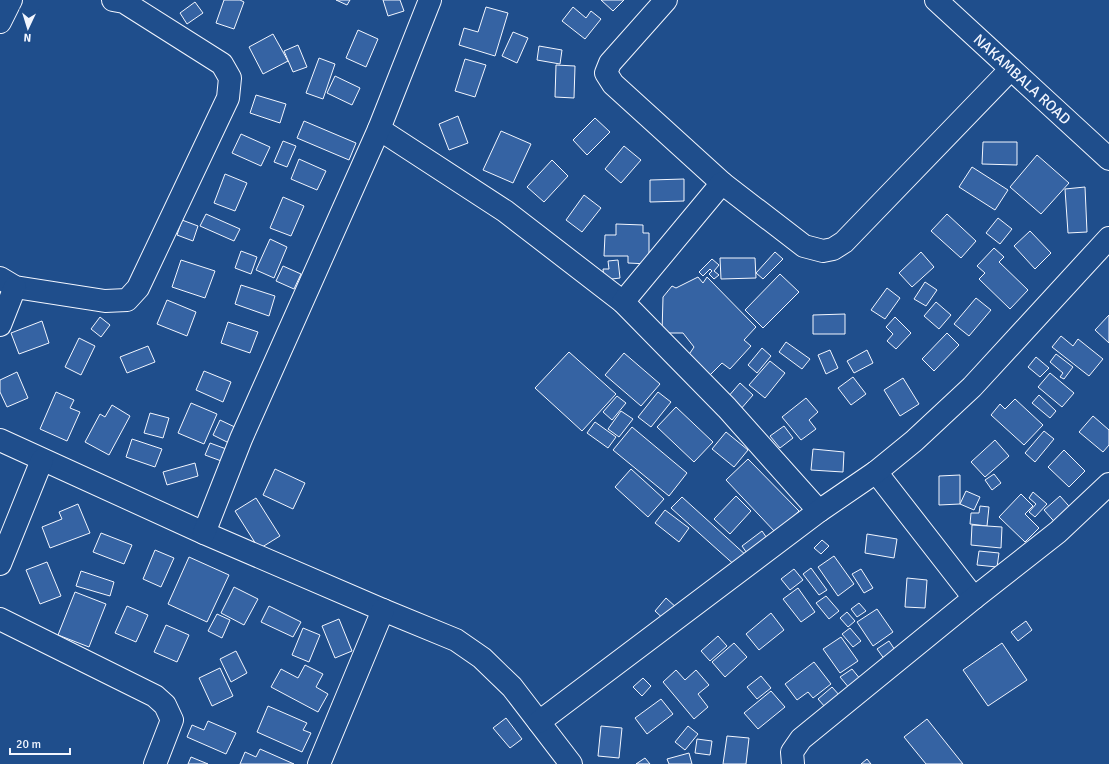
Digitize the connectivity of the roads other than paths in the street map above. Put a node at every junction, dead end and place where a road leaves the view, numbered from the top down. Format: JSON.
{"nodes":[{"id":1,"x":11,"y":0,"type":"edge"},
{"id":2,"x":430,"y":0,"type":"edge"},
{"id":3,"x":666,"y":0,"type":"edge"},
{"id":4,"x":936,"y":0,"type":"edge"},
{"id":5,"x":120,"y":1,"type":"edge"},
{"id":6,"x":0,"y":22,"type":"edge"},
{"id":7,"x":1011,"y":69,"type":"junction"},
{"id":8,"x":378,"y":129,"type":"junction"},
{"id":9,"x":1109,"y":158,"type":"edge"},
{"id":10,"x":722,"y":183,"type":"junction"},
{"id":11,"x":1109,"y":238,"type":"edge"},
{"id":12,"x":8,"y":283,"type":"edge"},
{"id":13,"x":623,"y":302,"type":"junction"},
{"id":14,"x":0,"y":325,"type":"edge"},
{"id":15,"x":0,"y":440,"type":"edge"},
{"id":16,"x":42,"y":460,"type":"junction"},
{"id":17,"x":876,"y":472,"type":"junction"},
{"id":18,"x":1109,"y":484,"type":"edge"},
{"id":19,"x":819,"y":511,"type":"junction"},
{"id":20,"x":204,"y":533,"type":"junction"},
{"id":21,"x":0,"y":564,"type":"edge"},
{"id":22,"x":974,"y":598,"type":"junction"},
{"id":23,"x":383,"y":610,"type":"junction"},
{"id":24,"x":0,"y":619,"type":"edge"},
{"id":25,"x":539,"y":722,"type":"junction"},
{"id":26,"x":155,"y":764,"type":"edge"},
{"id":27,"x":319,"y":764,"type":"edge"},
{"id":28,"x":571,"y":764,"type":"edge"},
{"id":29,"x":792,"y":764,"type":"edge"}],
"edges":[{"from":1,"to":6,"type":"street"},
{"from":2,"to":8,"type":"street"},
{"from":3,"to":10,"type":"street"},
{"from":4,"to":7,"type":"street","name":"NAKAMBALA ROAD"},
{"from":5,"to":12,"type":"street"},
{"from":7,"to":9,"type":"street","name":"NAKAMBALA ROAD"},
{"from":7,"to":10,"type":"street"},
{"from":8,"to":13,"type":"street"},
{"from":8,"to":20,"type":"street"},
{"from":10,"to":13,"type":"street"},
{"from":11,"to":17,"type":"street"},
{"from":12,"to":14,"type":"street"},
{"from":13,"to":19,"type":"street"},
{"from":15,"to":16,"type":"street"},
{"from":16,"to":20,"type":"street"},
{"from":16,"to":21,"type":"street"},
{"from":17,"to":19,"type":"street"},
{"from":17,"to":22,"type":"street"},
{"from":18,"to":22,"type":"street"},
{"from":19,"to":25,"type":"street"},
{"from":20,"to":23,"type":"street"},
{"from":22,"to":29,"type":"street"},
{"from":23,"to":25,"type":"street"},
{"from":23,"to":27,"type":"street"},
{"from":24,"to":26,"type":"street"},
{"from":25,"to":28,"type":"street"}]}
